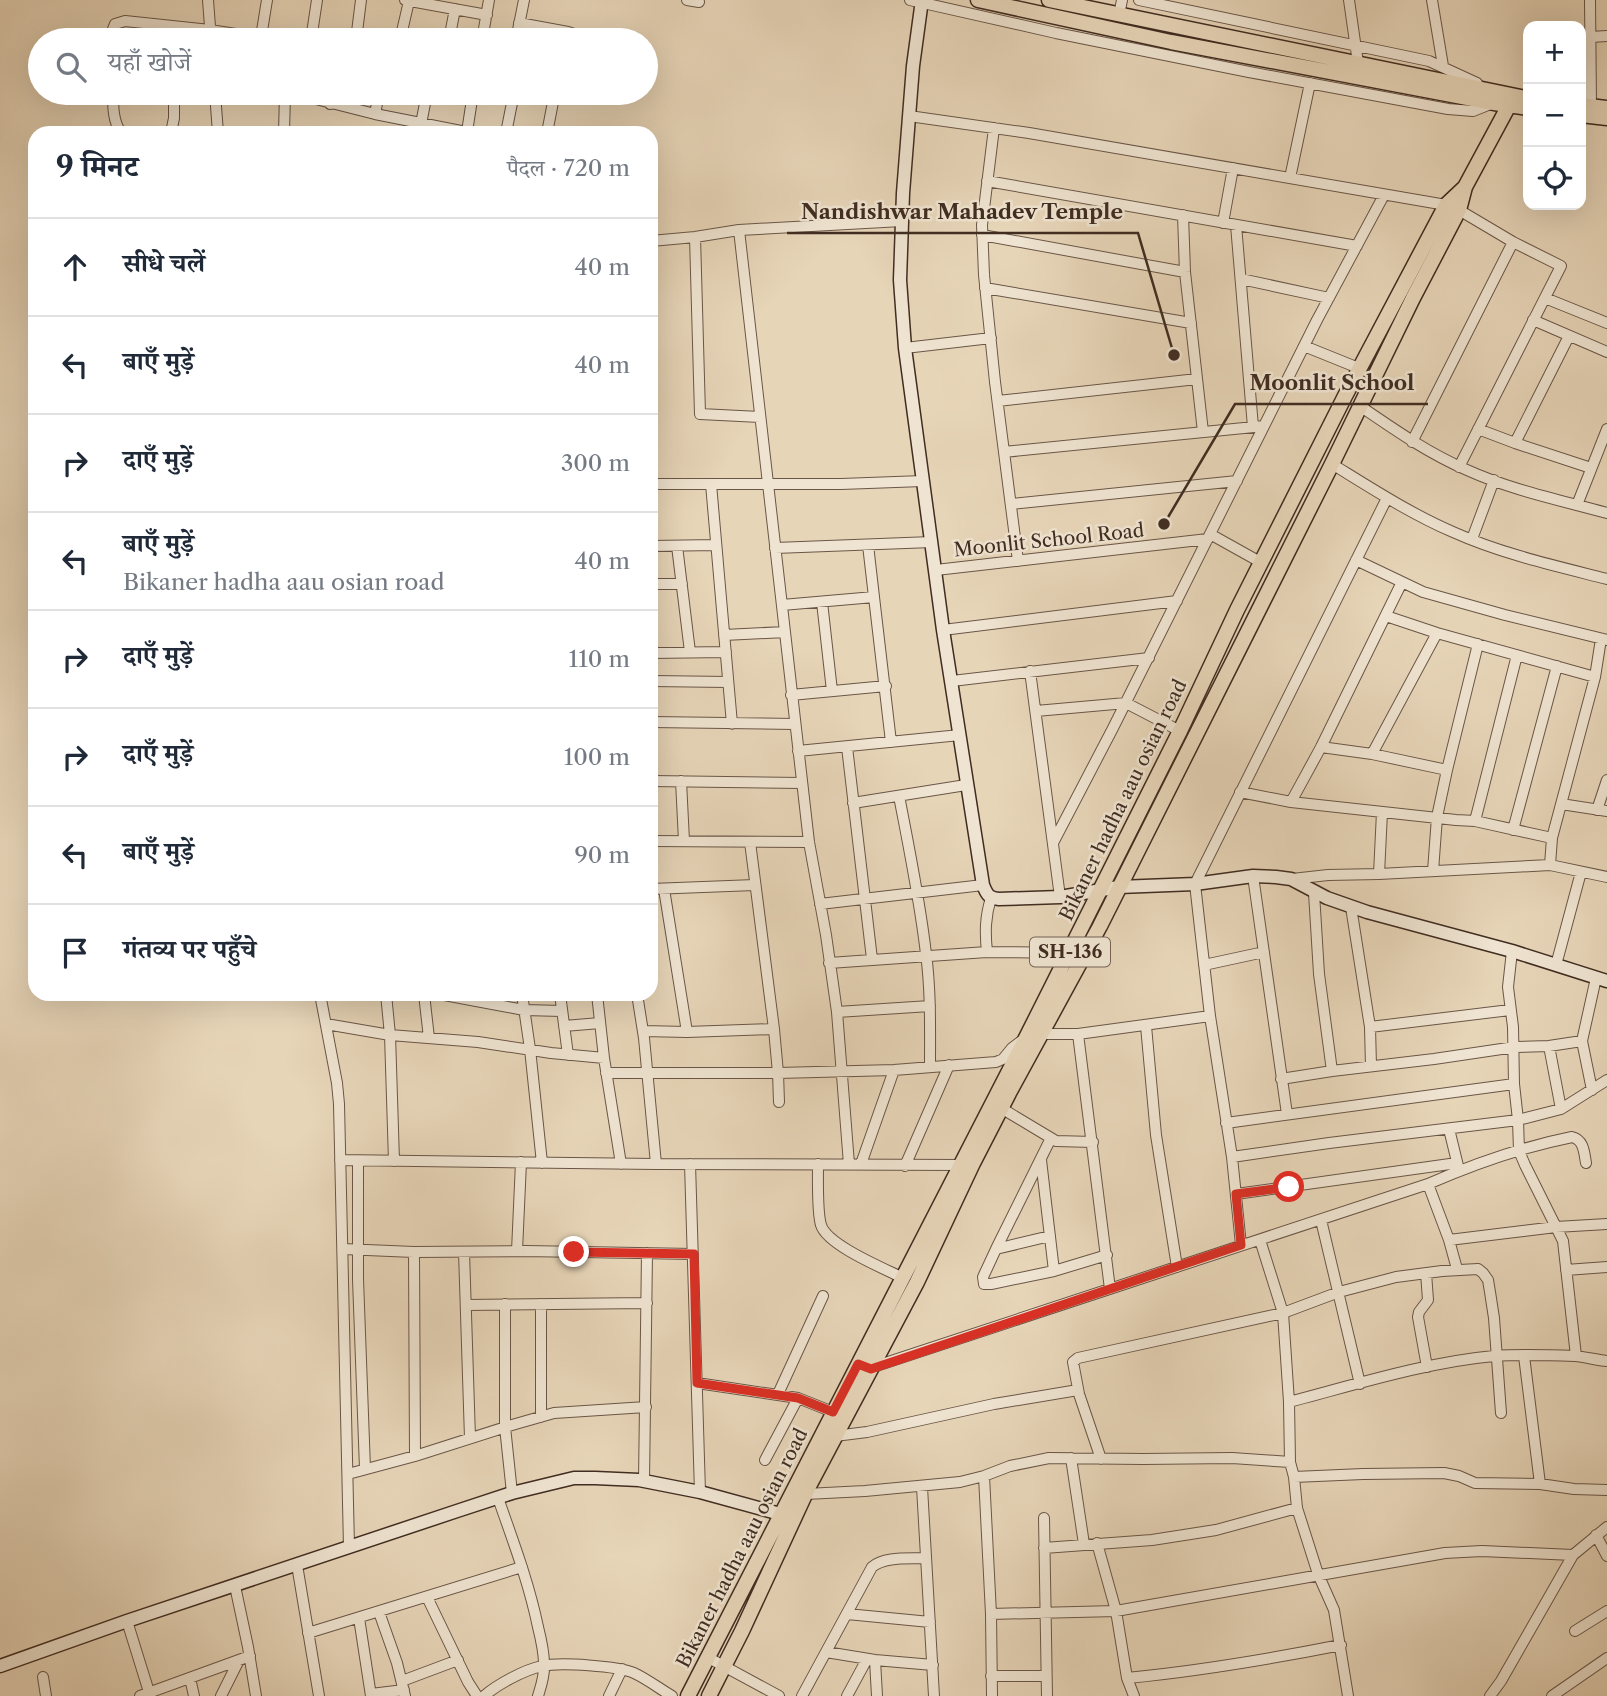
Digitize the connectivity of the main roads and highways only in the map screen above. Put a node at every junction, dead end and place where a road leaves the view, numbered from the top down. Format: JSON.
{"nodes":[{"id":1,"x":978,"y":0,"type":"edge"},
{"id":2,"x":1049,"y":0,"type":"edge"},
{"id":3,"x":1120,"y":7,"type":"edge"},
{"id":4,"x":1511,"y":101,"type":"edge"},
{"id":5,"x":1607,"y":108,"type":"edge"},
{"id":6,"x":1586,"y":109,"type":"edge"},
{"id":7,"x":1586,"y":110,"type":"edge"},
{"id":8,"x":1607,"y":118,"type":"edge"},
{"id":9,"x":1452,"y":208,"type":"junction"},
{"id":10,"x":1034,"y":1035,"type":"junction"},
{"id":11,"x":966,"y":1166,"type":"junction"},
{"id":12,"x":865,"y":1366,"type":"junction"},
{"id":13,"x":799,"y":1492,"type":"junction"},
{"id":14,"x":787,"y":1516,"type":"junction"},
{"id":15,"x":743,"y":1589,"type":"junction"},
{"id":16,"x":758,"y":1595,"type":"junction"},
{"id":17,"x":688,"y":1696,"type":"edge"},
{"id":18,"x":709,"y":1696,"type":"edge"}],
"edges":[{"from":1,"to":4,"type":"main road"},
{"from":2,"to":3,"type":"main road"},
{"from":3,"to":4,"type":"main road"},
{"from":4,"to":9,"type":"main road","name":"Bikaner hadha aau osian road","number":"SH-136"},
{"from":5,"to":6,"type":"main road"},
{"from":7,"to":8,"type":"main road"},
{"from":9,"to":10,"type":"main road","name":"Bikaner hadha aau osian road","number":"SH-136"},
{"from":9,"to":10,"type":"main road","name":"Bikaner hadha aau osian road","number":"SH-136"},
{"from":10,"to":11,"type":"main road","name":"Bikaner hadha aau osian road","number":"SH-136"},
{"from":10,"to":11,"type":"main road","name":"Bikaner hadha aau osian road","number":"SH-136"},
{"from":11,"to":12,"type":"main road","name":"Bikaner hadha aau osian road","number":"SH-136"},
{"from":11,"to":12,"type":"main road","name":"Bikaner hadha aau osian road","number":"SH-136"},
{"from":12,"to":13,"type":"main road","name":"Bikaner hadha aau osian road","number":"SH-136"},
{"from":12,"to":13,"type":"main road","name":"Bikaner hadha aau osian road","number":"SH-136"},
{"from":13,"to":14,"type":"main road","name":"Bikaner hadha aau osian road","number":"SH-136"},
{"from":14,"to":15,"type":"main road","name":"Bikaner hadha aau osian road","number":"SH-136"},
{"from":14,"to":16,"type":"main road","name":"Bikaner hadha aau osian road","number":"SH-136"},
{"from":15,"to":16,"type":"main road"},
{"from":15,"to":17,"type":"main road","name":"Bikaner hadha aau osian road","number":"SH-136"},
{"from":16,"to":18,"type":"main road","name":"Bikaner hadha aau osian road","number":"SH-136"}]}
